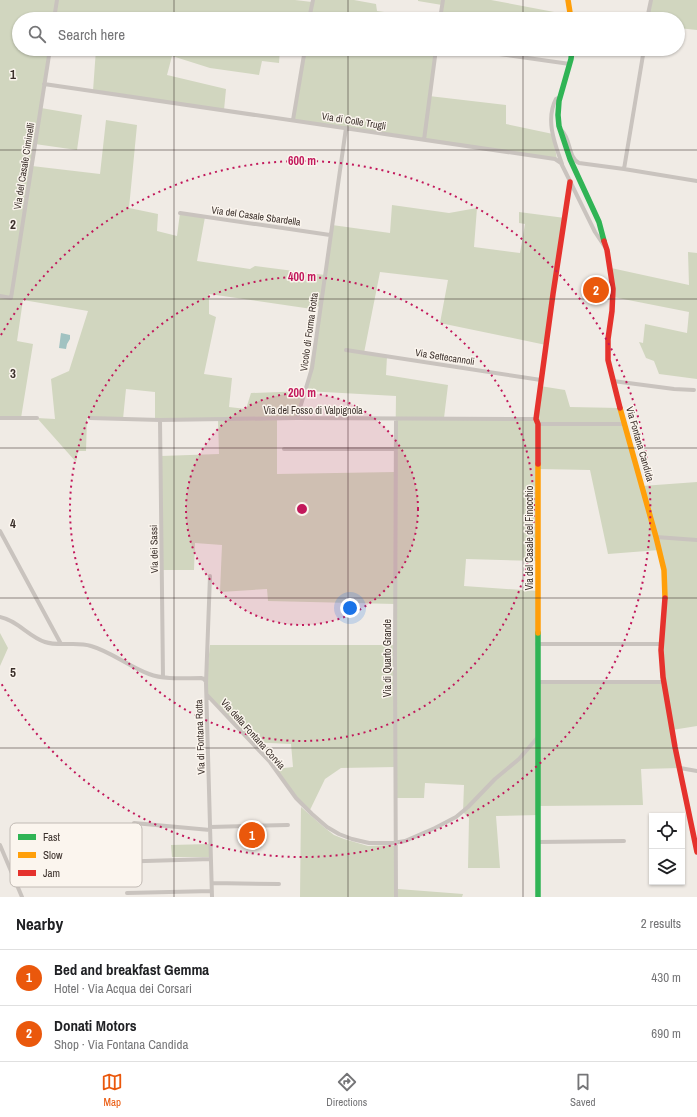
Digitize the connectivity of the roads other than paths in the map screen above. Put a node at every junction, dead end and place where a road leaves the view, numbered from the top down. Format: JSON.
{"nodes":[{"id":1,"x":57,"y":0,"type":"edge"},
{"id":2,"x":312,"y":0,"type":"edge"},
{"id":3,"x":443,"y":0,"type":"edge"},
{"id":4,"x":568,"y":0,"type":"edge"},
{"id":5,"x":651,"y":0,"type":"edge"},
{"id":6,"x":55,"y":12,"type":"edge"},
{"id":7,"x":310,"y":12,"type":"edge"},
{"id":8,"x":441,"y":12,"type":"edge"},
{"id":9,"x":570,"y":12,"type":"edge"},
{"id":10,"x":649,"y":12,"type":"edge"},
{"id":11,"x":49,"y":56,"type":"edge"},
{"id":12,"x":303,"y":56,"type":"edge"},
{"id":13,"x":435,"y":56,"type":"edge"},
{"id":14,"x":513,"y":56,"type":"edge"},
{"id":15,"x":571,"y":56,"type":"edge"},
{"id":16,"x":643,"y":56,"type":"edge"},
{"id":17,"x":570,"y":64,"type":"junction"},
{"id":18,"x":44,"y":84,"type":"junction"},
{"id":19,"x":560,"y":98,"type":"junction"},
{"id":20,"x":293,"y":120,"type":"junction"},
{"id":21,"x":346,"y":128,"type":"junction"},
{"id":22,"x":560,"y":130,"type":"junction"},
{"id":23,"x":424,"y":140,"type":"junction"},
{"id":24,"x":624,"y":169,"type":"junction"},
{"id":25,"x":565,"y":172,"type":"junction"},
{"id":26,"x":697,"y":181,"type":"edge"},
{"id":27,"x":570,"y":182,"type":"junction"},
{"id":28,"x":180,"y":214,"type":"dead end"},
{"id":29,"x":330,"y":235,"type":"junction"},
{"id":30,"x":607,"y":250,"type":"junction"},
{"id":31,"x":0,"y":296,"type":"edge"},
{"id":32,"x":346,"y":350,"type":"dead end"},
{"id":33,"x":541,"y":380,"type":"junction"},
{"id":34,"x":613,"y":381,"type":"junction"},
{"id":35,"x":694,"y":390,"type":"dead end"},
{"id":36,"x":0,"y":418,"type":"edge"},
{"id":37,"x":37,"y":418,"type":"dead end"},
{"id":38,"x":90,"y":418,"type":"dead end"},
{"id":39,"x":297,"y":418,"type":"junction"},
{"id":40,"x":396,"y":419,"type":"junction"},
{"id":41,"x":160,"y":420,"type":"junction"},
{"id":42,"x":537,"y":422,"type":"junction"},
{"id":43,"x":624,"y":424,"type":"junction"},
{"id":44,"x":284,"y":449,"type":"dead end"},
{"id":45,"x":396,"y":449,"type":"junction"},
{"id":46,"x":0,"y":531,"type":"edge"},
{"id":47,"x":656,"y":537,"type":"junction"},
{"id":48,"x":697,"y":540,"type":"edge"},
{"id":49,"x":210,"y":576,"type":"dead end"},
{"id":50,"x":0,"y":617,"type":"edge"},
{"id":51,"x":61,"y":644,"type":"junction"},
{"id":52,"x":538,"y":644,"type":"junction"},
{"id":53,"x":661,"y":644,"type":"junction"},
{"id":54,"x":163,"y":677,"type":"junction"},
{"id":55,"x":538,"y":682,"type":"junction"},
{"id":56,"x":663,"y":682,"type":"junction"},
{"id":57,"x":206,"y":683,"type":"junction"},
{"id":58,"x":206,"y":695,"type":"junction"},
{"id":59,"x":538,"y":737,"type":"junction"},
{"id":60,"x":680,"y":768,"type":"junction"},
{"id":61,"x":697,"y":771,"type":"edge"},
{"id":62,"x":142,"y":824,"type":"edge"},
{"id":63,"x":288,"y":825,"type":"dead end"},
{"id":64,"x":210,"y":828,"type":"junction"},
{"id":65,"x":696,"y":836,"type":"edge"},
{"id":66,"x":624,"y":841,"type":"dead end"},
{"id":67,"x":538,"y":842,"type":"junction"},
{"id":68,"x":396,"y":843,"type":"junction"},
{"id":69,"x":0,"y":845,"type":"edge"},
{"id":70,"x":697,"y":852,"type":"edge"},
{"id":71,"x":211,"y":859,"type":"junction"},
{"id":72,"x":142,"y":861,"type":"edge"},
{"id":73,"x":10,"y":869,"type":"edge"},
{"id":74,"x":212,"y":883,"type":"junction"},
{"id":75,"x":279,"y":884,"type":"dead end"},
{"id":76,"x":18,"y":887,"type":"edge"},
{"id":77,"x":212,"y":891,"type":"junction"},
{"id":78,"x":127,"y":894,"type":"dead end"},
{"id":79,"x":22,"y":897,"type":"edge"},
{"id":80,"x":212,"y":897,"type":"edge"},
{"id":81,"x":396,"y":897,"type":"edge"},
{"id":82,"x":538,"y":897,"type":"edge"}],
"edges":[{"from":1,"to":6,"type":"street"},
{"from":2,"to":7,"type":"street"},
{"from":3,"to":8,"type":"street"},
{"from":4,"to":9,"type":"main road"},
{"from":5,"to":10,"type":"street"},
{"from":11,"to":18,"type":"street","name":"Via del Casale Ciminelli"},
{"from":12,"to":20,"type":"street"},
{"from":13,"to":23,"type":"street"},
{"from":14,"to":17,"type":"street"},
{"from":15,"to":17,"type":"main road","name":"Via Fontana Candida"},
{"from":16,"to":24,"type":"street"},
{"from":17,"to":19,"type":"main road","name":"Via Fontana Candida"},
{"from":18,"to":20,"type":"street","name":"Via di Colle Trugli"},
{"from":18,"to":31,"type":"street","name":"Via del Casale Ciminelli"},
{"from":19,"to":22,"type":"main road","name":"Via Fontana Candida"},
{"from":19,"to":25,"type":"street"},
{"from":20,"to":21,"type":"street","name":"Via di Colle Trugli"},
{"from":21,"to":23,"type":"street","name":"Via di Colle Trugli"},
{"from":21,"to":29,"type":"street","name":"Vicolo di Forma Rotta"},
{"from":22,"to":24,"type":"street"},
{"from":22,"to":30,"type":"main road","name":"Via Fontana Candida"},
{"from":23,"to":25,"type":"street","name":"Via di Colle Trugli"},
{"from":24,"to":26,"type":"street"},
{"from":25,"to":27,"type":"street","name":"Via di Colle Trugli"},
{"from":27,"to":30,"type":"street","name":"Via di Colle Trugli"},
{"from":27,"to":33,"type":"main road","name":"Via del Casale del Finocchio"},
{"from":28,"to":29,"type":"street","name":"Via del Casale Sbardella"},
{"from":29,"to":39,"type":"street","name":"Vicolo di Forma Rotta"},
{"from":30,"to":34,"type":"main road","name":"Via Fontana Candida"},
{"from":32,"to":33,"type":"street","name":"Via Settecannoli"},
{"from":33,"to":42,"type":"main road","name":"Via del Casale del Finocchio"},
{"from":34,"to":35,"type":"street"},
{"from":34,"to":43,"type":"main road","name":"Via Fontana Candida"},
{"from":36,"to":37,"type":"street"},
{"from":38,"to":41,"type":"street","name":"Via del Fosso di Valpignola"},
{"from":39,"to":40,"type":"street","name":"Via del Fosso di Valpignola"},
{"from":39,"to":41,"type":"street","name":"Via del Fosso di Valpignola"},
{"from":40,"to":42,"type":"street","name":"Via del Fosso di Valpignola"},
{"from":40,"to":45,"type":"street","name":"Via di Quarto Grande"},
{"from":41,"to":54,"type":"street","name":"Via dei Sassi"},
{"from":42,"to":43,"type":"street","name":"Via del Fosso di Valpignola"},
{"from":42,"to":52,"type":"main road","name":"Via del Casale del Finocchio"},
{"from":43,"to":47,"type":"main road","name":"Via Fontana Candida"},
{"from":44,"to":45,"type":"street"},
{"from":45,"to":68,"type":"street","name":"Via di Quarto Grande"},
{"from":46,"to":51,"type":"street"},
{"from":47,"to":48,"type":"street"},
{"from":47,"to":53,"type":"main road","name":"Via Fontana Candida"},
{"from":49,"to":57,"type":"street","name":"Via di Fontana Rotta"},
{"from":50,"to":51,"type":"street"},
{"from":51,"to":54,"type":"street"},
{"from":52,"to":53,"type":"street"},
{"from":52,"to":55,"type":"main road","name":"Via del Casale del Finocchio"},
{"from":53,"to":56,"type":"main road","name":"Via Fontana Candida"},
{"from":54,"to":57,"type":"street"},
{"from":55,"to":56,"type":"street"},
{"from":55,"to":59,"type":"main road","name":"Via del Casale del Finocchio"},
{"from":56,"to":60,"type":"main road","name":"Via Fontana Candida"},
{"from":57,"to":58,"type":"street","name":"Via di Fontana Rotta"},
{"from":58,"to":64,"type":"street","name":"Via di Fontana Rotta"},
{"from":58,"to":68,"type":"street","name":"Via della Fontana Corvia"},
{"from":59,"to":67,"type":"main road","name":"Via del Casale del Finocchio"},
{"from":59,"to":68,"type":"street","name":"Via della Fontana Corvia"},
{"from":60,"to":61,"type":"street"},
{"from":60,"to":65,"type":"main road","name":"Via Fontana Candida"},
{"from":62,"to":64,"type":"street"},
{"from":63,"to":64,"type":"street"},
{"from":64,"to":71,"type":"street","name":"Via di Fontana Rotta"},
{"from":65,"to":70,"type":"main road","name":"Via Fontana Candida"},
{"from":66,"to":67,"type":"street"},
{"from":67,"to":82,"type":"main road","name":"Via del Casale del Finocchio"},
{"from":68,"to":81,"type":"street","name":"Via di Quarto Grande"},
{"from":69,"to":73,"type":"street"},
{"from":71,"to":72,"type":"street"},
{"from":71,"to":74,"type":"street","name":"Via di Fontana Rotta"},
{"from":74,"to":75,"type":"street"},
{"from":74,"to":77,"type":"street","name":"Via di Fontana Rotta"},
{"from":76,"to":79,"type":"street"},
{"from":77,"to":78,"type":"street"},
{"from":77,"to":80,"type":"street","name":"Via di Fontana Rotta"}]}
